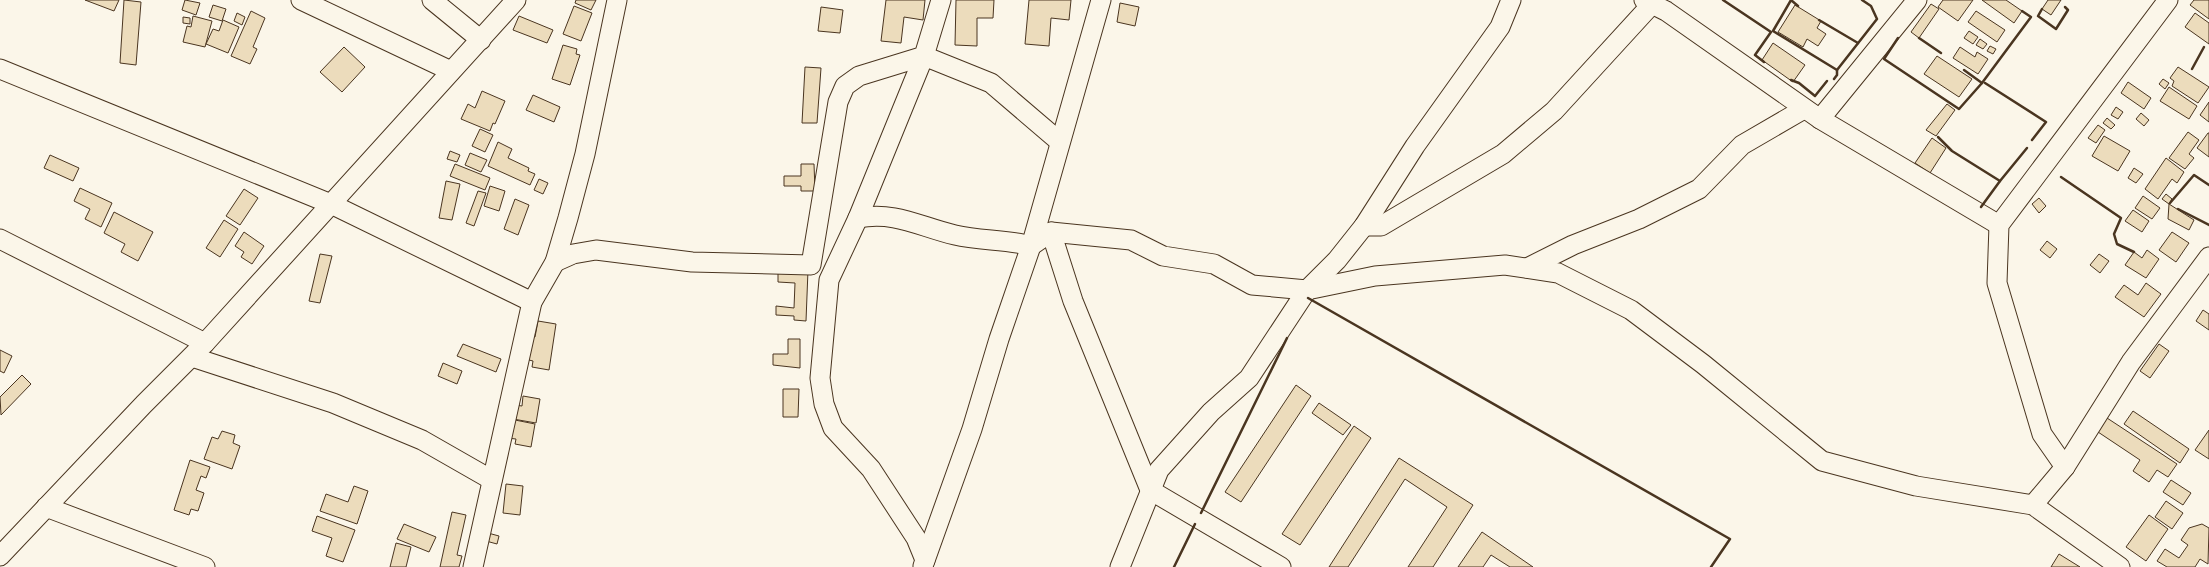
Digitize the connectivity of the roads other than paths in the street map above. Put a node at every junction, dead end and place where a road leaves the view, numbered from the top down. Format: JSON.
{"nodes":[{"id":1,"x":301,"y":0,"type":"edge"},
{"id":2,"x":432,"y":0,"type":"edge"},
{"id":3,"x":516,"y":0,"type":"edge"},
{"id":4,"x":617,"y":0,"type":"edge"},
{"id":5,"x":941,"y":0,"type":"edge"},
{"id":6,"x":1101,"y":0,"type":"edge"},
{"id":7,"x":1511,"y":0,"type":"edge"},
{"id":8,"x":1917,"y":0,"type":"edge"},
{"id":9,"x":2168,"y":0,"type":"edge"},
{"id":10,"x":1659,"y":4,"type":"edge"},
{"id":11,"x":481,"y":40,"type":"junction"},
{"id":12,"x":924,"y":56,"type":"junction"},
{"id":13,"x":0,"y":69,"type":"edge"},
{"id":14,"x":451,"y":71,"type":"junction"},
{"id":15,"x":1812,"y":114,"type":"junction"},
{"id":16,"x":1060,"y":142,"type":"junction"},
{"id":17,"x":331,"y":204,"type":"junction"},
{"id":18,"x":858,"y":218,"type":"junction"},
{"id":19,"x":1999,"y":225,"type":"junction"},
{"id":20,"x":1364,"y":226,"type":"junction"},
{"id":21,"x":1051,"y":232,"type":"junction"},
{"id":22,"x":0,"y":239,"type":"edge"},
{"id":23,"x":1031,"y":246,"type":"junction"},
{"id":24,"x":2209,"y":257,"type":"edge"},
{"id":25,"x":555,"y":262,"type":"junction"},
{"id":26,"x":811,"y":265,"type":"junction"},
{"id":27,"x":1527,"y":268,"type":"junction"},
{"id":28,"x":830,"y":280,"type":"junction"},
{"id":29,"x":1308,"y":290,"type":"junction"},
{"id":30,"x":532,"y":302,"type":"junction"},
{"id":31,"x":205,"y":343,"type":"junction"},
{"id":32,"x":192,"y":357,"type":"junction"},
{"id":33,"x":2065,"y":466,"type":"junction"},
{"id":34,"x":492,"y":480,"type":"junction"},
{"id":35,"x":1150,"y":490,"type":"junction"},
{"id":36,"x":2033,"y":505,"type":"junction"},
{"id":37,"x":46,"y":507,"type":"junction"},
{"id":38,"x":0,"y":556,"type":"edge"},
{"id":39,"x":924,"y":563,"type":"edge"},
{"id":40,"x":206,"y":567,"type":"edge"},
{"id":41,"x":473,"y":567,"type":"edge"},
{"id":42,"x":1120,"y":567,"type":"edge"},
{"id":43,"x":1281,"y":567,"type":"edge"},
{"id":44,"x":2120,"y":567,"type":"edge"}],
"edges":[{"from":1,"to":14,"type":"street"},
{"from":2,"to":11,"type":"street"},
{"from":3,"to":11,"type":"street"},
{"from":4,"to":25,"type":"street"},
{"from":5,"to":12,"type":"street"},
{"from":6,"to":16,"type":"street"},
{"from":7,"to":20,"type":"street"},
{"from":8,"to":15,"type":"street"},
{"from":9,"to":19,"type":"street"},
{"from":10,"to":15,"type":"street"},
{"from":10,"to":20,"type":"street"},
{"from":11,"to":14,"type":"street"},
{"from":12,"to":16,"type":"street"},
{"from":12,"to":18,"type":"street"},
{"from":12,"to":26,"type":"street"},
{"from":13,"to":17,"type":"street"},
{"from":14,"to":17,"type":"street"},
{"from":15,"to":19,"type":"street"},
{"from":15,"to":27,"type":"street"},
{"from":16,"to":23,"type":"street"},
{"from":17,"to":30,"type":"street"},
{"from":17,"to":31,"type":"street"},
{"from":18,"to":23,"type":"street"},
{"from":18,"to":28,"type":"street"},
{"from":19,"to":33,"type":"street"},
{"from":20,"to":29,"type":"street"},
{"from":21,"to":23,"type":"street"},
{"from":21,"to":29,"type":"street"},
{"from":21,"to":35,"type":"street"},
{"from":22,"to":31,"type":"street"},
{"from":23,"to":39,"type":"street"},
{"from":24,"to":33,"type":"street"},
{"from":25,"to":26,"type":"street"},
{"from":25,"to":30,"type":"street"},
{"from":26,"to":28,"type":"street"},
{"from":27,"to":29,"type":"street"},
{"from":27,"to":36,"type":"street"},
{"from":28,"to":39,"type":"street"},
{"from":29,"to":35,"type":"street"},
{"from":30,"to":34,"type":"street"},
{"from":31,"to":32,"type":"street"},
{"from":32,"to":34,"type":"street"},
{"from":32,"to":37,"type":"street"},
{"from":33,"to":36,"type":"street"},
{"from":34,"to":41,"type":"street"},
{"from":35,"to":42,"type":"street"},
{"from":35,"to":43,"type":"street"},
{"from":36,"to":44,"type":"street"},
{"from":37,"to":38,"type":"street"},
{"from":37,"to":40,"type":"street"}]}
